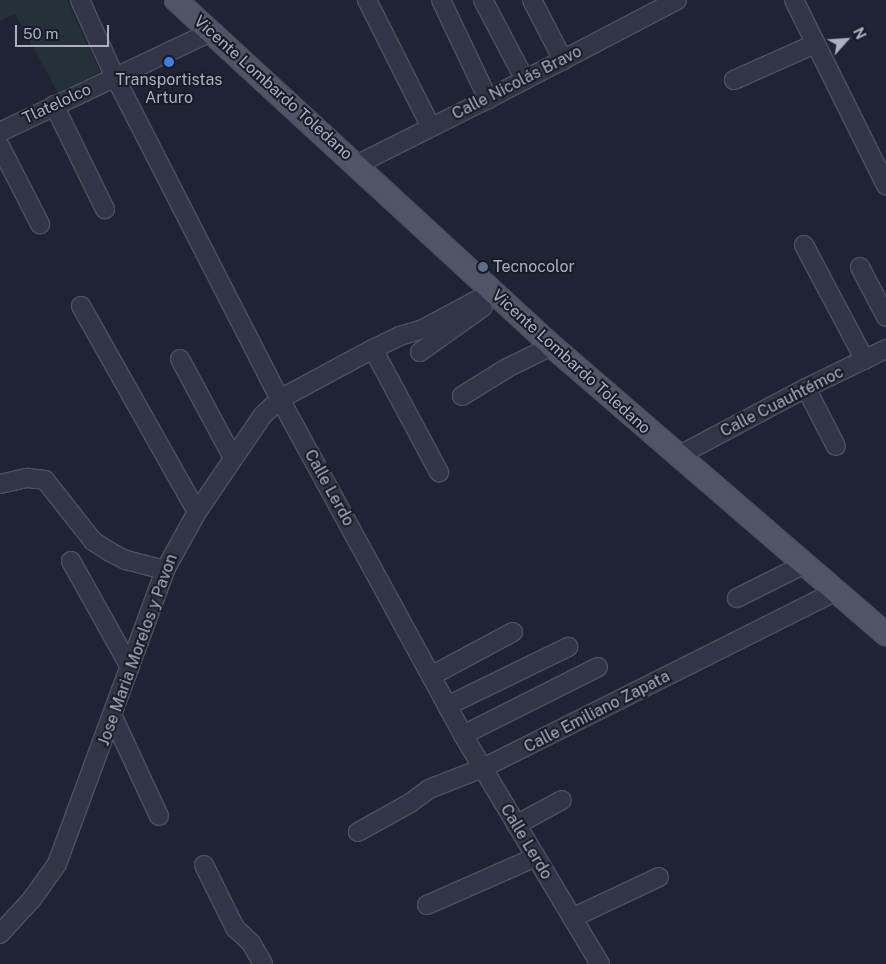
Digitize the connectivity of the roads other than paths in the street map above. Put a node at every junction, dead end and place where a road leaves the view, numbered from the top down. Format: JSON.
{"nodes":[{"id":1,"x":80,"y":0,"type":"edge"},
{"id":2,"x":176,"y":0,"type":"edge"},
{"id":3,"x":367,"y":0,"type":"edge"},
{"id":4,"x":441,"y":0,"type":"edge"},
{"id":5,"x":483,"y":0,"type":"edge"},
{"id":6,"x":532,"y":0,"type":"edge"},
{"id":7,"x":677,"y":0,"type":"edge"},
{"id":8,"x":794,"y":0,"type":"edge"},
{"id":9,"x":211,"y":32,"type":"junction"},
{"id":10,"x":815,"y":44,"type":"junction"},
{"id":11,"x":563,"y":60,"type":"junction"},
{"id":12,"x":114,"y":77,"type":"junction"},
{"id":13,"x":524,"y":80,"type":"junction"},
{"id":14,"x":734,"y":80,"type":"dead end"},
{"id":15,"x":488,"y":99,"type":"junction"},
{"id":16,"x":54,"y":105,"type":"junction"},
{"id":17,"x":432,"y":127,"type":"junction"},
{"id":18,"x":0,"y":132,"type":"edge"},
{"id":19,"x":0,"y":146,"type":"edge"},
{"id":20,"x":356,"y":164,"type":"junction"},
{"id":21,"x":886,"y":185,"type":"edge"},
{"id":22,"x":105,"y":208,"type":"dead end"},
{"id":23,"x":40,"y":224,"type":"dead end"},
{"id":24,"x":804,"y":245,"type":"dead end"},
{"id":25,"x":860,"y":266,"type":"dead end"},
{"id":26,"x":495,"y":294,"type":"junction"},
{"id":27,"x":81,"y":306,"type":"dead end"},
{"id":28,"x":886,"y":317,"type":"edge"},
{"id":29,"x":552,"y":346,"type":"junction"},
{"id":30,"x":373,"y":349,"type":"junction"},
{"id":31,"x":886,"y":349,"type":"edge"},
{"id":32,"x":420,"y":352,"type":"dead end"},
{"id":33,"x":180,"y":359,"type":"dead end"},
{"id":34,"x":865,"y":360,"type":"junction"},
{"id":35,"x":806,"y":388,"type":"junction"},
{"id":36,"x":462,"y":396,"type":"dead end"},
{"id":37,"x":280,"y":399,"type":"junction"},
{"id":38,"x":836,"y":446,"type":"dead end"},
{"id":39,"x":678,"y":456,"type":"junction"},
{"id":40,"x":233,"y":458,"type":"junction"},
{"id":41,"x":439,"y":472,"type":"dead end"},
{"id":42,"x":0,"y":484,"type":"edge"},
{"id":43,"x":196,"y":512,"type":"junction"},
{"id":44,"x":71,"y":561,"type":"dead end"},
{"id":45,"x":806,"y":564,"type":"junction"},
{"id":46,"x":165,"y":570,"type":"junction"},
{"id":47,"x":837,"y":591,"type":"junction"},
{"id":48,"x":737,"y":598,"type":"dead end"},
{"id":49,"x":513,"y":632,"type":"dead end"},
{"id":50,"x":886,"y":634,"type":"edge"},
{"id":51,"x":568,"y":647,"type":"dead end"},
{"id":52,"x":598,"y":666,"type":"dead end"},
{"id":53,"x":130,"y":667,"type":"junction"},
{"id":54,"x":430,"y":676,"type":"junction"},
{"id":55,"x":447,"y":706,"type":"junction"},
{"id":56,"x":113,"y":717,"type":"junction"},
{"id":57,"x":463,"y":735,"type":"junction"},
{"id":58,"x":483,"y":768,"type":"junction"},
{"id":59,"x":562,"y":800,"type":"dead end"},
{"id":60,"x":160,"y":816,"type":"dead end"},
{"id":61,"x":516,"y":825,"type":"junction"},
{"id":62,"x":358,"y":832,"type":"dead end"},
{"id":63,"x":536,"y":856,"type":"junction"},
{"id":64,"x":204,"y":866,"type":"dead end"},
{"id":65,"x":659,"y":877,"type":"dead end"},
{"id":66,"x":427,"y":905,"type":"dead end"},
{"id":67,"x":572,"y":918,"type":"junction"},
{"id":68,"x":0,"y":934,"type":"edge"},
{"id":69,"x":263,"y":964,"type":"edge"},
{"id":70,"x":600,"y":964,"type":"edge"}],
"edges":[{"from":1,"to":12,"type":"street","name":"Calle Lerdo"},
{"from":2,"to":9,"type":"main road","name":"Vicente Lombardo Toledano"},
{"from":3,"to":17,"type":"street"},
{"from":4,"to":15,"type":"street"},
{"from":5,"to":13,"type":"street"},
{"from":6,"to":11,"type":"street"},
{"from":7,"to":11,"type":"street","name":"Calle Nicolás Bravo"},
{"from":8,"to":10,"type":"street"},
{"from":9,"to":12,"type":"street","name":"Tlatelolco"},
{"from":9,"to":20,"type":"main road","name":"Vicente Lombardo Toledano"},
{"from":10,"to":14,"type":"street"},
{"from":10,"to":21,"type":"street"},
{"from":11,"to":13,"type":"street","name":"Calle Nicolás Bravo"},
{"from":12,"to":16,"type":"street","name":"Tlatelolco"},
{"from":12,"to":37,"type":"street","name":"Calle Lerdo"},
{"from":13,"to":15,"type":"street","name":"Calle Nicolás Bravo"},
{"from":15,"to":17,"type":"street","name":"Calle Nicolás Bravo"},
{"from":16,"to":18,"type":"street","name":"Tlatelolco"},
{"from":16,"to":22,"type":"street"},
{"from":17,"to":20,"type":"street","name":"Calle Nicolás Bravo"},
{"from":19,"to":23,"type":"street"},
{"from":20,"to":26,"type":"main road","name":"Vicente Lombardo Toledano"},
{"from":24,"to":34,"type":"street"},
{"from":25,"to":28,"type":"street"},
{"from":26,"to":29,"type":"main road","name":"Vicente Lombardo Toledano"},
{"from":26,"to":30,"type":"street","name":"Jose Maria Morelos y Pavon"},
{"from":26,"to":32,"type":"street"},
{"from":27,"to":43,"type":"street"},
{"from":29,"to":36,"type":"street"},
{"from":29,"to":39,"type":"main road","name":"Vicente Lombardo Toledano"},
{"from":30,"to":37,"type":"street","name":"Jose Maria Morelos y Pavon"},
{"from":30,"to":41,"type":"street"},
{"from":31,"to":34,"type":"street","name":"Calle Cuauhtémoc"},
{"from":33,"to":40,"type":"street"},
{"from":34,"to":35,"type":"street","name":"Calle Cuauhtémoc"},
{"from":35,"to":38,"type":"street"},
{"from":35,"to":39,"type":"street","name":"Calle Cuauhtémoc"},
{"from":37,"to":40,"type":"street","name":"Jose Maria Morelos y Pavon"},
{"from":37,"to":54,"type":"street","name":"Calle Lerdo"},
{"from":39,"to":45,"type":"main road","name":"Vicente Lombardo Toledano"},
{"from":40,"to":43,"type":"street","name":"Jose Maria Morelos y Pavon"},
{"from":42,"to":46,"type":"street"},
{"from":43,"to":46,"type":"street","name":"Jose Maria Morelos y Pavon"},
{"from":44,"to":53,"type":"street"},
{"from":45,"to":47,"type":"main road","name":"Vicente Lombardo Toledano"},
{"from":45,"to":48,"type":"street"},
{"from":46,"to":53,"type":"street","name":"Jose Maria Morelos y Pavon"},
{"from":47,"to":50,"type":"main road","name":"Vicente Lombardo Toledano"},
{"from":47,"to":58,"type":"street","name":"Calle Emiliano Zapata"},
{"from":49,"to":54,"type":"street"},
{"from":51,"to":55,"type":"street"},
{"from":52,"to":57,"type":"street"},
{"from":53,"to":56,"type":"street","name":"Jose Maria Morelos y Pavon"},
{"from":54,"to":55,"type":"street","name":"Calle Lerdo"},
{"from":55,"to":57,"type":"street","name":"Calle Lerdo"},
{"from":56,"to":60,"type":"street"},
{"from":56,"to":68,"type":"street","name":"Jose Maria Morelos y Pavon"},
{"from":57,"to":58,"type":"street","name":"Calle Lerdo"},
{"from":58,"to":61,"type":"street","name":"Calle Lerdo"},
{"from":58,"to":62,"type":"street","name":"Calle Emiliano Zapata"},
{"from":59,"to":61,"type":"street"},
{"from":61,"to":63,"type":"street","name":"Calle Lerdo"},
{"from":63,"to":66,"type":"street"},
{"from":63,"to":67,"type":"street","name":"Calle Lerdo"},
{"from":64,"to":69,"type":"street"},
{"from":65,"to":67,"type":"street"},
{"from":67,"to":70,"type":"street","name":"Calle Lerdo"}]}
